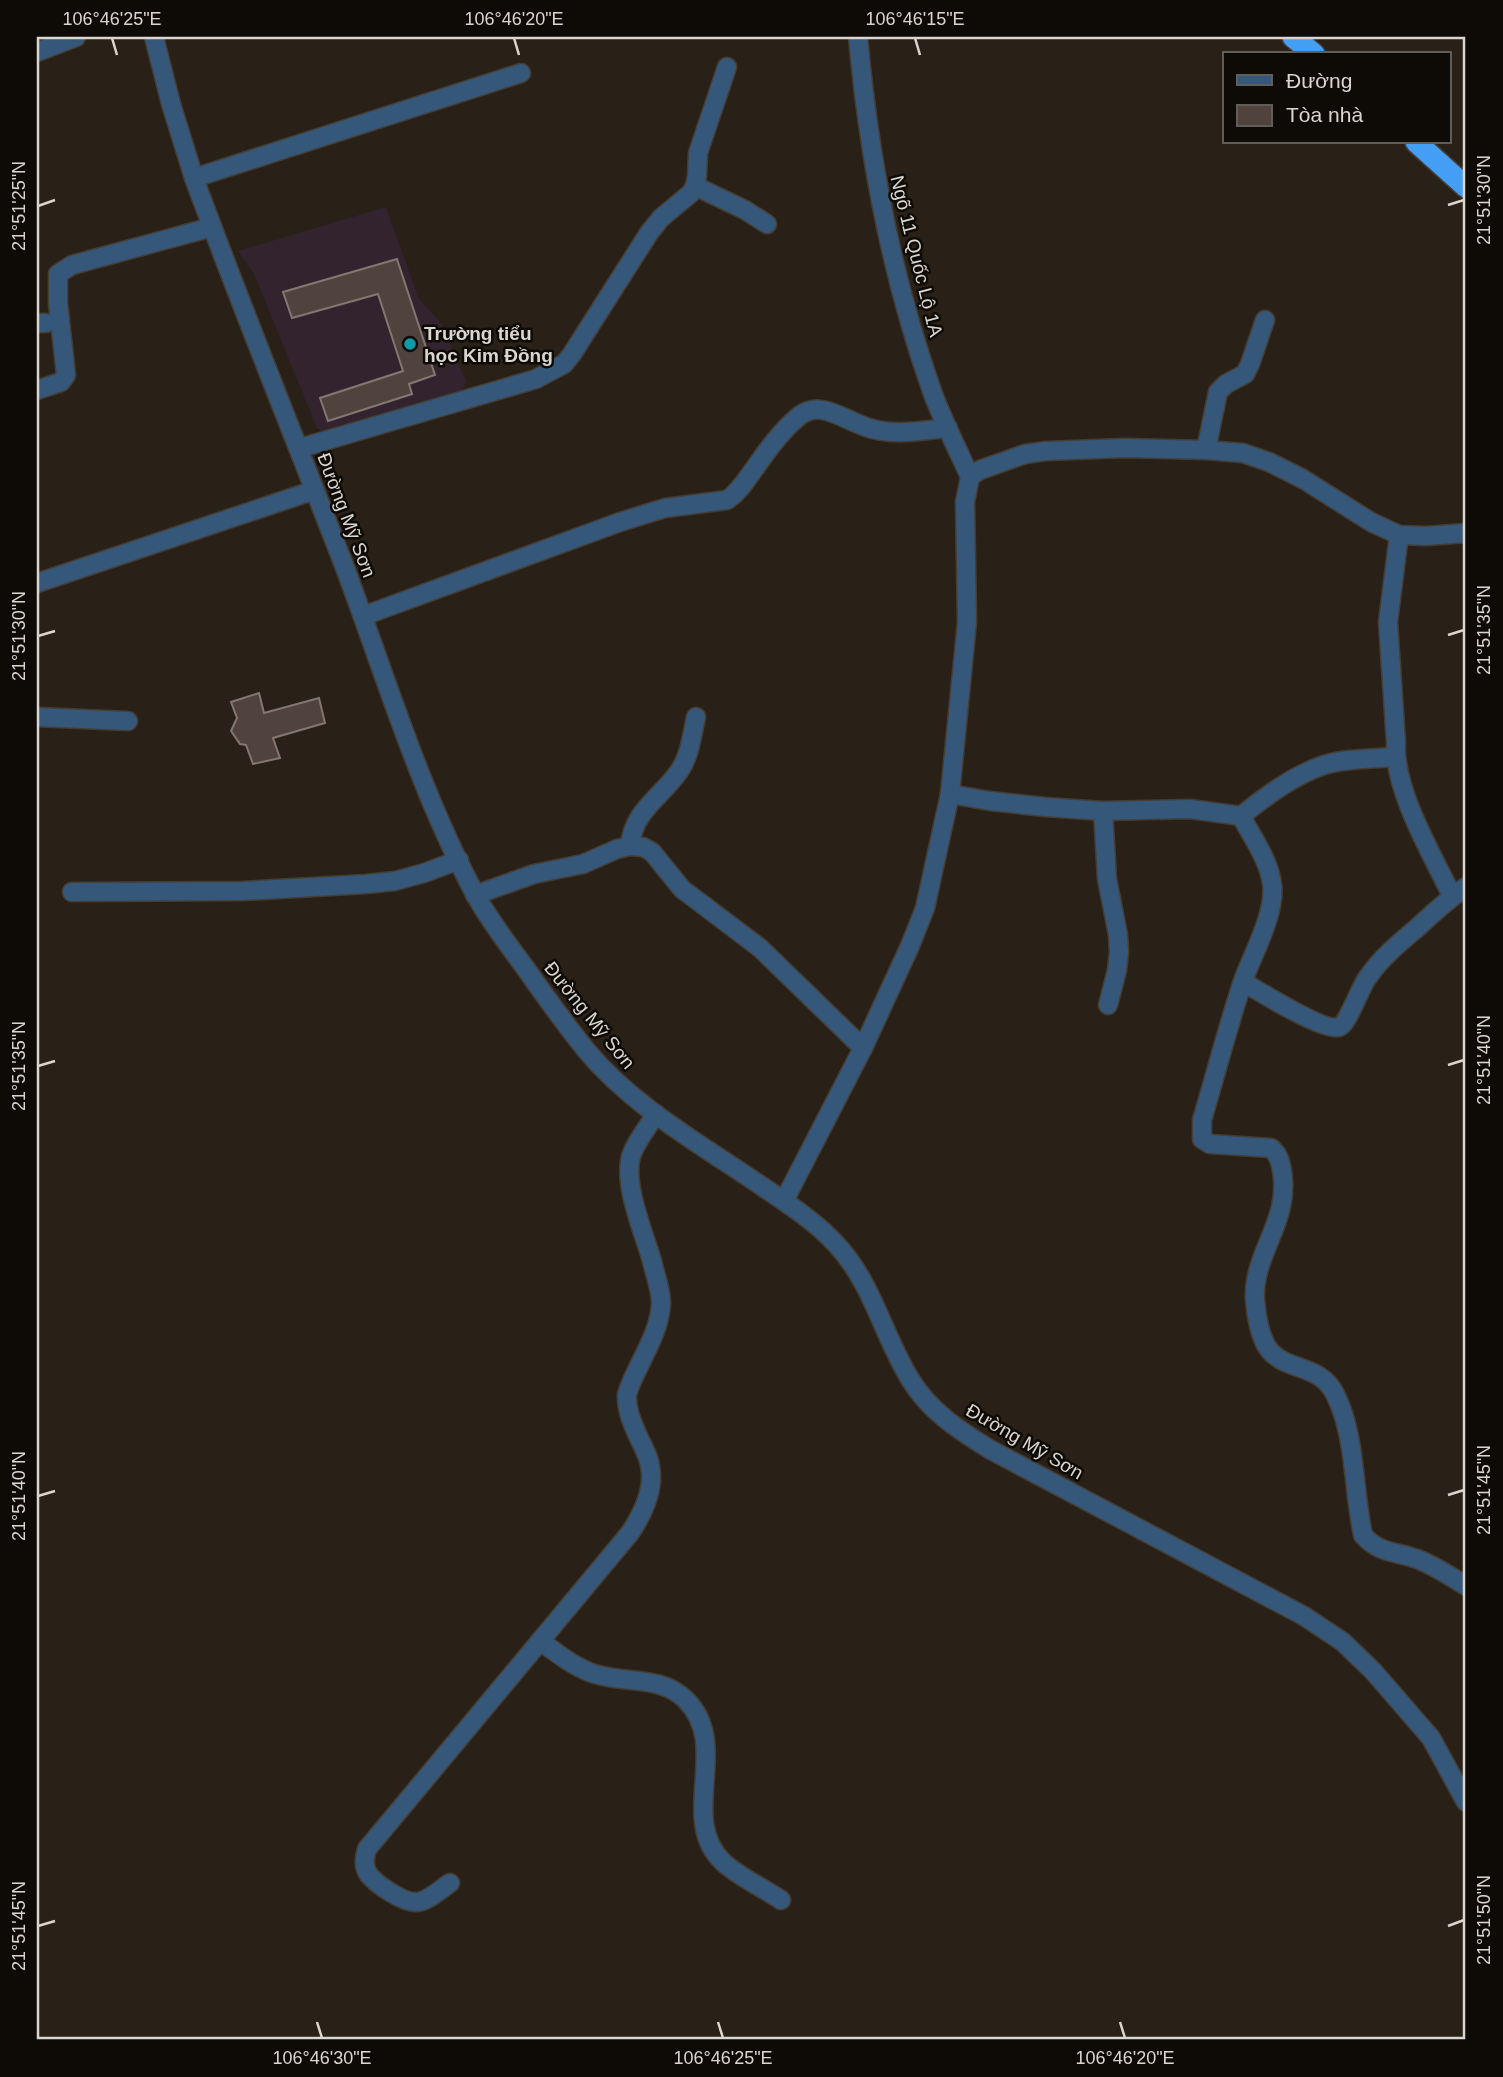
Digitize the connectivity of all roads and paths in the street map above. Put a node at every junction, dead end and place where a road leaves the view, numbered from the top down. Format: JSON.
{"nodes":[{"id":1,"x":76,"y":37,"type":"edge"},
{"id":2,"x":154,"y":37,"type":"edge"},
{"id":3,"x":858,"y":37,"type":"edge"},
{"id":4,"x":1293,"y":37,"type":"edge"},
{"id":5,"x":37,"y":52,"type":"edge"},
{"id":6,"x":1312,"y":52,"type":"edge"},
{"id":7,"x":727,"y":67,"type":"dead end"},
{"id":8,"x":521,"y":73,"type":"dead end"},
{"id":9,"x":1418,"y":144,"type":"edge"},
{"id":10,"x":194,"y":178,"type":"junction"},
{"id":11,"x":695,"y":186,"type":"junction"},
{"id":12,"x":1466,"y":187,"type":"edge"},
{"id":13,"x":767,"y":224,"type":"dead end"},
{"id":14,"x":212,"y":227,"type":"junction"},
{"id":15,"x":1265,"y":320,"type":"dead end"},
{"id":16,"x":37,"y":390,"type":"edge"},
{"id":17,"x":948,"y":428,"type":"junction"},
{"id":18,"x":300,"y":448,"type":"junction"},
{"id":19,"x":1206,"y":450,"type":"junction"},
{"id":20,"x":970,"y":477,"type":"junction"},
{"id":21,"x":315,"y":490,"type":"junction"},
{"id":22,"x":1466,"y":533,"type":"edge"},
{"id":23,"x":1398,"y":536,"type":"junction"},
{"id":24,"x":37,"y":583,"type":"edge"},
{"id":25,"x":363,"y":616,"type":"junction"},
{"id":26,"x":37,"y":717,"type":"edge"},
{"id":27,"x":696,"y":717,"type":"dead end"},
{"id":28,"x":128,"y":721,"type":"dead end"},
{"id":29,"x":1395,"y":757,"type":"junction"},
{"id":30,"x":950,"y":794,"type":"junction"},
{"id":31,"x":1103,"y":811,"type":"junction"},
{"id":32,"x":1241,"y":816,"type":"junction"},
{"id":33,"x":630,"y":846,"type":"junction"},
{"id":34,"x":458,"y":860,"type":"junction"},
{"id":35,"x":72,"y":892,"type":"dead end"},
{"id":36,"x":1459,"y":892,"type":"edge"},
{"id":37,"x":475,"y":895,"type":"junction"},
{"id":38,"x":1243,"y":982,"type":"junction"},
{"id":39,"x":1108,"y":1005,"type":"dead end"},
{"id":40,"x":863,"y":1048,"type":"junction"},
{"id":41,"x":656,"y":1114,"type":"junction"},
{"id":42,"x":784,"y":1201,"type":"junction"},
{"id":43,"x":1466,"y":1586,"type":"edge"},
{"id":44,"x":540,"y":1641,"type":"junction"},
{"id":45,"x":1466,"y":1802,"type":"edge"},
{"id":46,"x":450,"y":1883,"type":"dead end"},
{"id":47,"x":781,"y":1900,"type":"dead end"}],
"edges":[{"from":1,"to":5,"type":"street"},
{"from":2,"to":10,"type":"street","name":"Đường Mỹ Sơn"},
{"from":3,"to":17,"type":"street","name":"Ngõ 11 Quốc Lộ 1A"},
{"from":4,"to":6,"type":"highway"},
{"from":7,"to":11,"type":"street"},
{"from":8,"to":10,"type":"street"},
{"from":9,"to":12,"type":"highway"},
{"from":10,"to":14,"type":"street","name":"Đường Mỹ Sơn"},
{"from":11,"to":13,"type":"street"},
{"from":11,"to":18,"type":"street"},
{"from":14,"to":16,"type":"street"},
{"from":14,"to":18,"type":"street","name":"Đường Mỹ Sơn"},
{"from":15,"to":19,"type":"street"},
{"from":17,"to":20,"type":"street","name":"Ngõ 11 Quốc Lộ 1A"},
{"from":17,"to":25,"type":"street"},
{"from":18,"to":21,"type":"street","name":"Đường Mỹ Sơn"},
{"from":19,"to":20,"type":"street"},
{"from":19,"to":23,"type":"street"},
{"from":20,"to":30,"type":"street"},
{"from":21,"to":24,"type":"street"},
{"from":21,"to":25,"type":"street","name":"Đường Mỹ Sơn"},
{"from":22,"to":23,"type":"street"},
{"from":23,"to":29,"type":"street"},
{"from":25,"to":34,"type":"street","name":"Đường Mỹ Sơn"},
{"from":26,"to":28,"type":"street"},
{"from":27,"to":33,"type":"street"},
{"from":29,"to":32,"type":"street"},
{"from":29,"to":36,"type":"street"},
{"from":30,"to":31,"type":"street"},
{"from":30,"to":40,"type":"street"},
{"from":31,"to":32,"type":"street"},
{"from":31,"to":39,"type":"street"},
{"from":32,"to":38,"type":"street"},
{"from":33,"to":37,"type":"street"},
{"from":33,"to":40,"type":"street"},
{"from":34,"to":35,"type":"street"},
{"from":34,"to":37,"type":"street","name":"Đường Mỹ Sơn"},
{"from":36,"to":38,"type":"street"},
{"from":37,"to":41,"type":"street","name":"Đường Mỹ Sơn"},
{"from":38,"to":43,"type":"street"},
{"from":40,"to":42,"type":"street"},
{"from":41,"to":42,"type":"street","name":"Đường Mỹ Sơn"},
{"from":41,"to":44,"type":"street"},
{"from":42,"to":45,"type":"street","name":"Đường Mỹ Sơn"},
{"from":44,"to":46,"type":"street"},
{"from":44,"to":47,"type":"street"}]}
